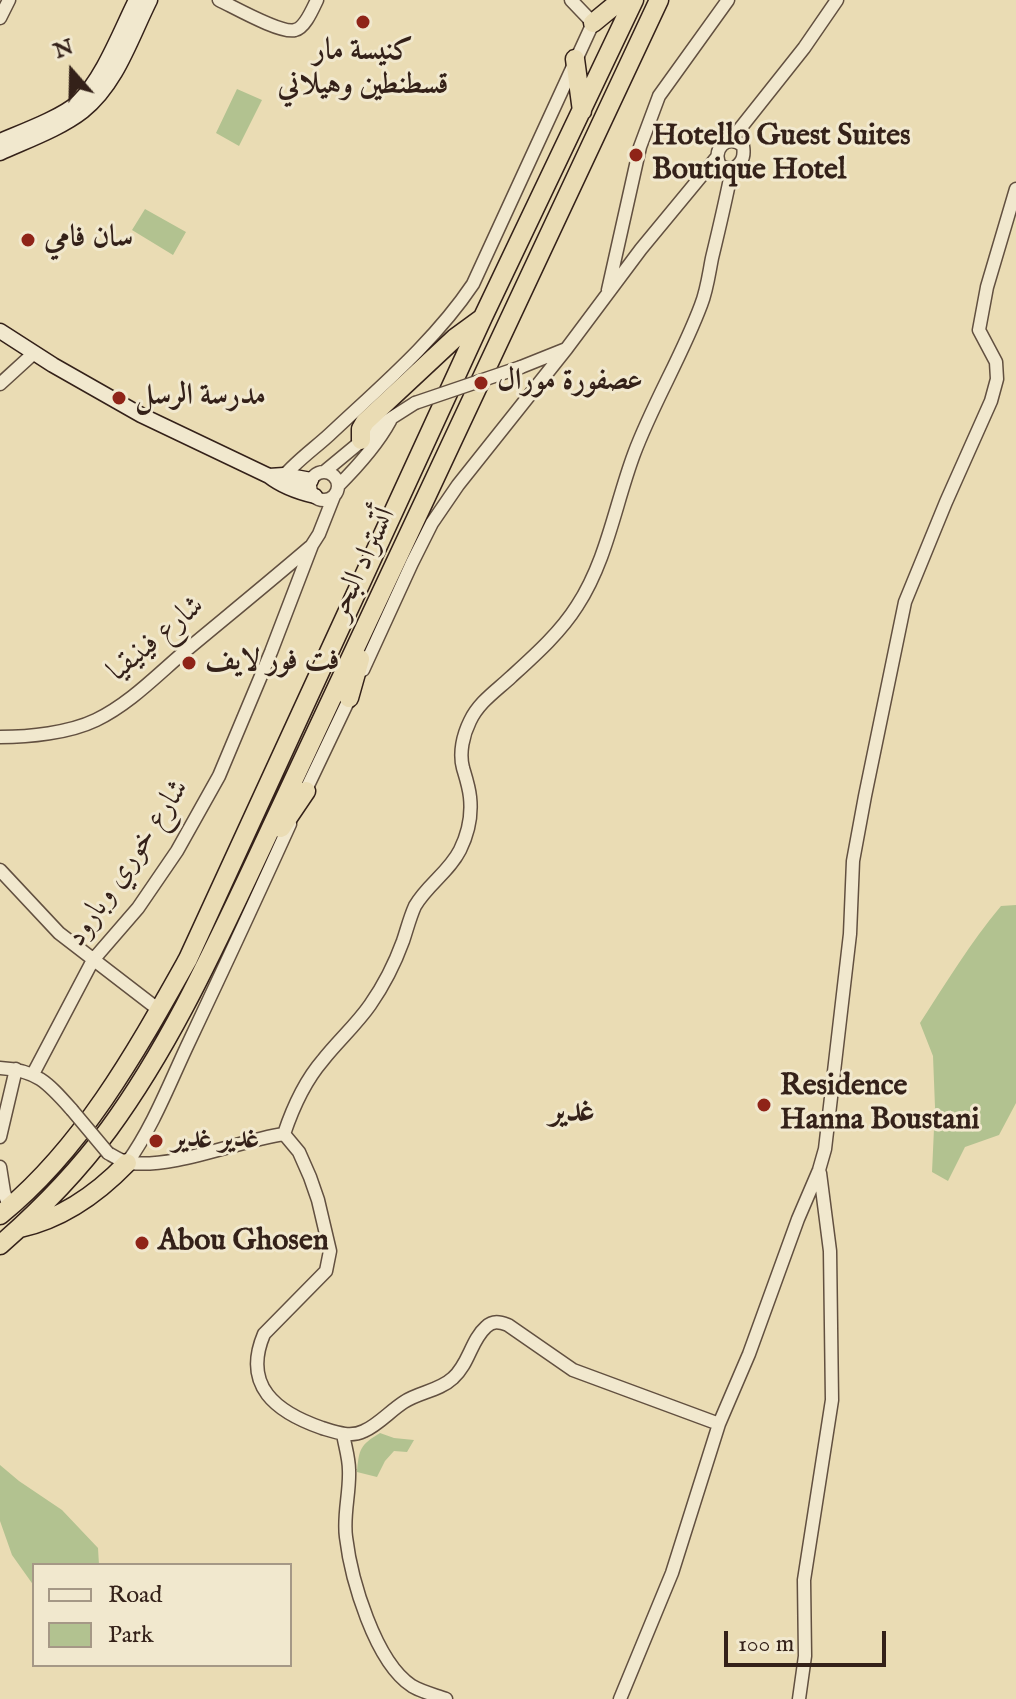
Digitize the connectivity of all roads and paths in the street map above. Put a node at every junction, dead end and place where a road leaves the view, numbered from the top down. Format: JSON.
{"nodes":[{"id":1,"x":9,"y":0,"type":"edge"},
{"id":2,"x":136,"y":0,"type":"edge"},
{"id":3,"x":150,"y":0,"type":"edge"},
{"id":4,"x":219,"y":0,"type":"edge"},
{"id":5,"x":237,"y":0,"type":"edge"},
{"id":6,"x":309,"y":0,"type":"edge"},
{"id":7,"x":317,"y":0,"type":"edge"},
{"id":8,"x":571,"y":0,"type":"edge"},
{"id":9,"x":621,"y":0,"type":"edge"},
{"id":10,"x":634,"y":0,"type":"edge"},
{"id":11,"x":659,"y":0,"type":"edge"},
{"id":12,"x":728,"y":0,"type":"edge"},
{"id":13,"x":837,"y":0,"type":"edge"},
{"id":14,"x":0,"y":18,"type":"edge"},
{"id":15,"x":593,"y":23,"type":"junction"},
{"id":16,"x":575,"y":59,"type":"junction"},
{"id":17,"x":582,"y":111,"type":"junction"},
{"id":18,"x":731,"y":140,"type":"junction"},
{"id":19,"x":0,"y":141,"type":"edge"},
{"id":20,"x":0,"y":153,"type":"edge"},
{"id":21,"x":717,"y":157,"type":"junction"},
{"id":22,"x":732,"y":169,"type":"junction"},
{"id":23,"x":1016,"y":189,"type":"edge"},
{"id":24,"x":607,"y":293,"type":"junction"},
{"id":25,"x":483,"y":317,"type":"junction"},
{"id":26,"x":0,"y":331,"type":"edge"},
{"id":27,"x":567,"y":348,"type":"junction"},
{"id":28,"x":34,"y":353,"type":"junction"},
{"id":29,"x":0,"y":384,"type":"edge"},
{"id":30,"x":391,"y":418,"type":"junction"},
{"id":31,"x":361,"y":440,"type":"junction"},
{"id":32,"x":308,"y":456,"type":"junction"},
{"id":33,"x":316,"y":476,"type":"junction"},
{"id":34,"x":277,"y":478,"type":"junction"},
{"id":35,"x":336,"y":491,"type":"junction"},
{"id":36,"x":317,"y":498,"type":"junction"},
{"id":37,"x":326,"y":519,"type":"junction"},
{"id":38,"x":312,"y":545,"type":"junction"},
{"id":39,"x":371,"y":614,"type":"junction"},
{"id":40,"x":349,"y":698,"type":"junction"},
{"id":41,"x":0,"y":737,"type":"edge"},
{"id":42,"x":306,"y":791,"type":"junction"},
{"id":43,"x":0,"y":870,"type":"edge"},
{"id":44,"x":248,"y":877,"type":"junction"},
{"id":45,"x":93,"y":960,"type":"junction"},
{"id":46,"x":159,"y":1010,"type":"junction"},
{"id":47,"x":0,"y":1068,"type":"edge"},
{"id":48,"x":16,"y":1069,"type":"junction"},
{"id":49,"x":33,"y":1074,"type":"junction"},
{"id":50,"x":284,"y":1134,"type":"junction"},
{"id":51,"x":0,"y":1137,"type":"edge"},
{"id":52,"x":127,"y":1163,"type":"junction"},
{"id":53,"x":0,"y":1167,"type":"edge"},
{"id":54,"x":819,"y":1170,"type":"junction"},
{"id":55,"x":5,"y":1211,"type":"edge"},
{"id":56,"x":20,"y":1228,"type":"junction"},
{"id":57,"x":0,"y":1245,"type":"edge"},
{"id":58,"x":719,"y":1424,"type":"junction"},
{"id":59,"x":343,"y":1434,"type":"junction"},
{"id":60,"x":446,"y":1699,"type":"edge"},
{"id":61,"x":620,"y":1699,"type":"edge"},
{"id":62,"x":799,"y":1699,"type":"edge"}],
"edges":[{"from":1,"to":14,"type":"street"},
{"from":2,"to":19,"type":"main road"},
{"from":3,"to":20,"type":"main road"},
{"from":4,"to":7,"type":"street"},
{"from":5,"to":6,"type":"street"},
{"from":8,"to":15,"type":"street"},
{"from":9,"to":15,"type":"highway"},
{"from":10,"to":17,"type":"highway","name":"أتستراد البحر"},
{"from":11,"to":39,"type":"highway","name":"أتستراد البحر"},
{"from":12,"to":24,"type":"street"},
{"from":13,"to":18,"type":"street"},
{"from":15,"to":16,"type":"street"},
{"from":16,"to":17,"type":"highway"},
{"from":16,"to":32,"type":"street"},
{"from":17,"to":25,"type":"highway","name":"أتستراد البحر"},
{"from":18,"to":21,"type":"street"},
{"from":18,"to":22,"type":"street"},
{"from":21,"to":22,"type":"street"},
{"from":21,"to":24,"type":"street"},
{"from":22,"to":50,"type":"street"},
{"from":23,"to":54,"type":"street"},
{"from":24,"to":27,"type":"street"},
{"from":25,"to":31,"type":"highway"},
{"from":25,"to":46,"type":"highway","name":"أتستراد البحر"},
{"from":26,"to":28,"type":"main road"},
{"from":27,"to":30,"type":"street","bridge":true},
{"from":27,"to":40,"type":"street"},
{"from":28,"to":29,"type":"street"},
{"from":28,"to":34,"type":"main road"},
{"from":30,"to":31,"type":"street"},
{"from":30,"to":35,"type":"street"},
{"from":31,"to":33,"type":"street"},
{"from":32,"to":33,"type":"street"},
{"from":32,"to":34,"type":"street"},
{"from":33,"to":34,"type":"main road"},
{"from":33,"to":35,"type":"street"},
{"from":33,"to":36,"type":"street"},
{"from":34,"to":36,"type":"main road"},
{"from":35,"to":36,"type":"street"},
{"from":35,"to":37,"type":"street"},
{"from":36,"to":37,"type":"street"},
{"from":37,"to":38,"type":"street"},
{"from":38,"to":41,"type":"street","name":"شارع فينيقيا"},
{"from":38,"to":45,"type":"street","name":"شارع خوري وبارود"},
{"from":39,"to":40,"type":"highway"},
{"from":39,"to":44,"type":"highway","name":"أتستراد البحر"},
{"from":40,"to":42,"type":"street"},
{"from":42,"to":44,"type":"highway"},
{"from":42,"to":52,"type":"street"},
{"from":43,"to":45,"type":"street"},
{"from":44,"to":56,"type":"highway","name":"أتستراد البحر"},
{"from":45,"to":46,"type":"street"},
{"from":45,"to":49,"type":"street","name":"شارع خوري وبارود"},
{"from":46,"to":55,"type":"highway","name":"أتستراد البحر"},
{"from":47,"to":48,"type":"street"},
{"from":48,"to":49,"type":"street"},
{"from":48,"to":51,"type":"street"},
{"from":49,"to":52,"type":"street","bridge":true},
{"from":50,"to":52,"type":"street"},
{"from":50,"to":59,"type":"street"},
{"from":52,"to":56,"type":"highway"},
{"from":53,"to":55,"type":"street"},
{"from":54,"to":58,"type":"street"},
{"from":54,"to":62,"type":"street"},
{"from":56,"to":57,"type":"highway","name":"أتستراد البحر"},
{"from":58,"to":59,"type":"street"},
{"from":58,"to":61,"type":"street"},
{"from":59,"to":60,"type":"street"}]}
